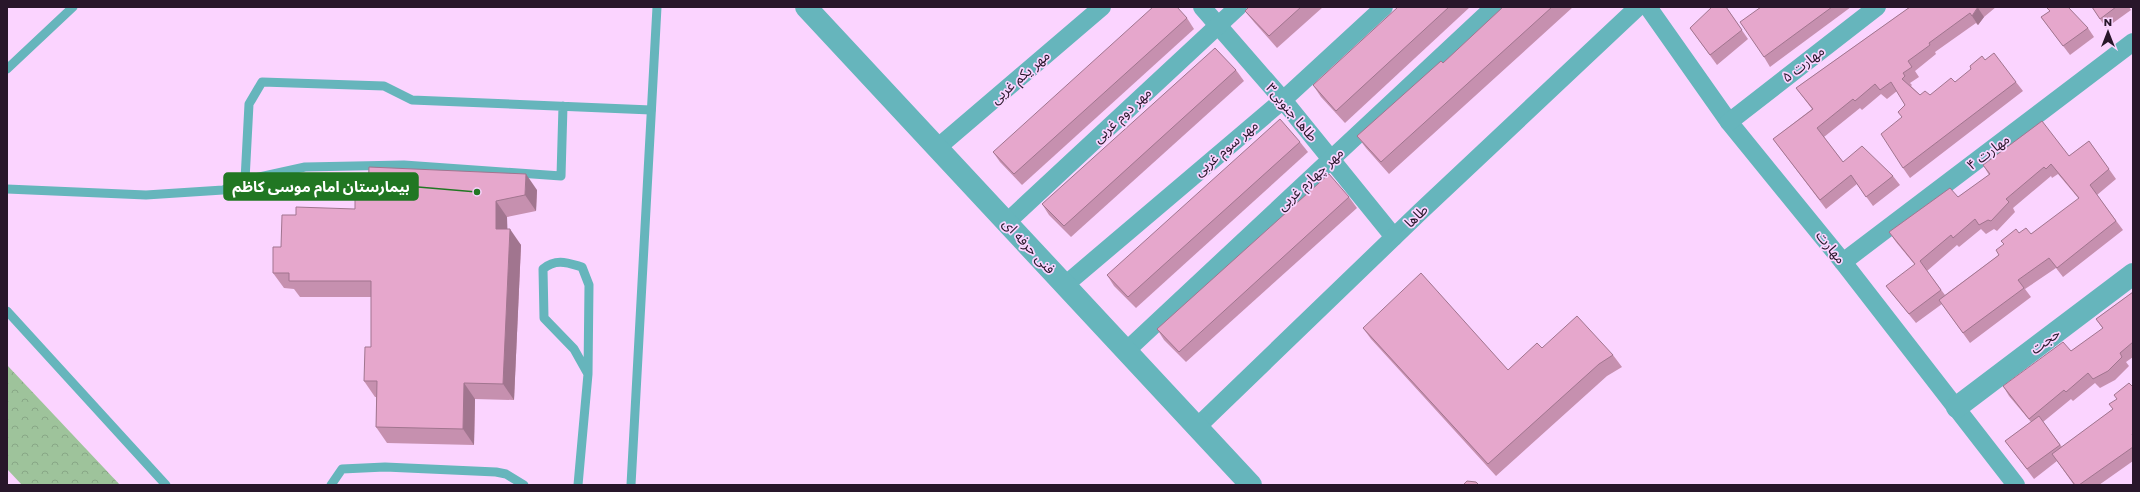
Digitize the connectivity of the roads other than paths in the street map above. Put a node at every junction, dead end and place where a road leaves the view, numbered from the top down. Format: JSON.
{"nodes":[{"id":1,"x":73,"y":7,"type":"edge"},
{"id":2,"x":657,"y":7,"type":"edge"},
{"id":3,"x":806,"y":7,"type":"edge"},
{"id":4,"x":1102,"y":7,"type":"edge"},
{"id":5,"x":1202,"y":7,"type":"edge"},
{"id":6,"x":1238,"y":7,"type":"edge"},
{"id":7,"x":1384,"y":7,"type":"edge"},
{"id":8,"x":1494,"y":7,"type":"edge"},
{"id":9,"x":1638,"y":7,"type":"edge"},
{"id":10,"x":1648,"y":7,"type":"edge"},
{"id":11,"x":1877,"y":7,"type":"edge"},
{"id":12,"x":1218,"y":26,"type":"junction"},
{"id":13,"x":2133,"y":42,"type":"edge"},
{"id":14,"x":7,"y":69,"type":"edge"},
{"id":15,"x":1283,"y":100,"type":"junction"},
{"id":16,"x":563,"y":106,"type":"junction"},
{"id":17,"x":651,"y":110,"type":"junction"},
{"id":18,"x":1729,"y":122,"type":"junction"},
{"id":19,"x":938,"y":148,"type":"junction"},
{"id":20,"x":1332,"y":159,"type":"junction"},
{"id":21,"x":245,"y":180,"type":"junction"},
{"id":22,"x":7,"y":189,"type":"edge"},
{"id":23,"x":1007,"y":222,"type":"junction"},
{"id":24,"x":1394,"y":237,"type":"junction"},
{"id":25,"x":1843,"y":262,"type":"junction"},
{"id":26,"x":2133,"y":274,"type":"edge"},
{"id":27,"x":1065,"y":285,"type":"junction"},
{"id":28,"x":7,"y":311,"type":"edge"},
{"id":29,"x":1126,"y":351,"type":"junction"},
{"id":30,"x":588,"y":374,"type":"junction"},
{"id":31,"x":1957,"y":407,"type":"junction"},
{"id":32,"x":1197,"y":428,"type":"junction"},
{"id":33,"x":166,"y":485,"type":"edge"},
{"id":34,"x":331,"y":485,"type":"edge"},
{"id":35,"x":524,"y":485,"type":"edge"},
{"id":36,"x":578,"y":485,"type":"edge"},
{"id":37,"x":631,"y":485,"type":"edge"},
{"id":38,"x":1251,"y":485,"type":"edge"},
{"id":39,"x":2016,"y":485,"type":"edge"}],
"edges":[{"from":1,"to":14,"type":"lane"},
{"from":2,"to":17,"type":"lane"},
{"from":3,"to":19,"type":"street","name":"فنی حرفه ای"},
{"from":4,"to":19,"type":"street","name":"مهر یکم غربی"},
{"from":5,"to":12,"type":"street","name":"طاها جنوبی۳"},
{"from":6,"to":12,"type":"street","name":"مهر دوم غربی"},
{"from":7,"to":15,"type":"street","name":"مهر سوم غربی"},
{"from":8,"to":20,"type":"street","name":"مهر چهارم غربی"},
{"from":9,"to":24,"type":"street","name":"طاها"},
{"from":10,"to":18,"type":"street","name":"مهارت"},
{"from":11,"to":18,"type":"street","name":"مهارت ۵"},
{"from":12,"to":15,"type":"street","name":"طاها جنوبی۳"},
{"from":12,"to":23,"type":"street","name":"مهر دوم غربی"},
{"from":13,"to":25,"type":"street","name":"مهارت ۴"},
{"from":15,"to":20,"type":"street","name":"طاها جنوبی۳"},
{"from":15,"to":27,"type":"street","name":"مهر سوم غربی"},
{"from":16,"to":17,"type":"lane"},
{"from":16,"to":21,"type":"lane"},
{"from":16,"to":21,"type":"lane"},
{"from":17,"to":37,"type":"lane"},
{"from":18,"to":25,"type":"street","name":"مهارت"},
{"from":19,"to":23,"type":"street","name":"فنی حرفه ای"},
{"from":20,"to":24,"type":"street","name":"طاها جنوبی۳"},
{"from":20,"to":29,"type":"street","name":"مهر چهارم غربی"},
{"from":21,"to":22,"type":"lane"},
{"from":23,"to":27,"type":"street","name":"فنی حرفه ای"},
{"from":24,"to":32,"type":"street","name":"طاها"},
{"from":25,"to":31,"type":"street","name":"مهارت"},
{"from":26,"to":31,"type":"street","name":"حجت"},
{"from":27,"to":29,"type":"street","name":"فنی حرفه ای"},
{"from":28,"to":33,"type":"lane"},
{"from":29,"to":32,"type":"street","name":"فنی حرفه ای"},
{"from":30,"to":30,"type":"lane"},
{"from":30,"to":36,"type":"lane"},
{"from":31,"to":39,"type":"street","name":"مهارت"},
{"from":32,"to":38,"type":"street","name":"فنی حرفه ای"},
{"from":34,"to":35,"type":"lane"}]}
